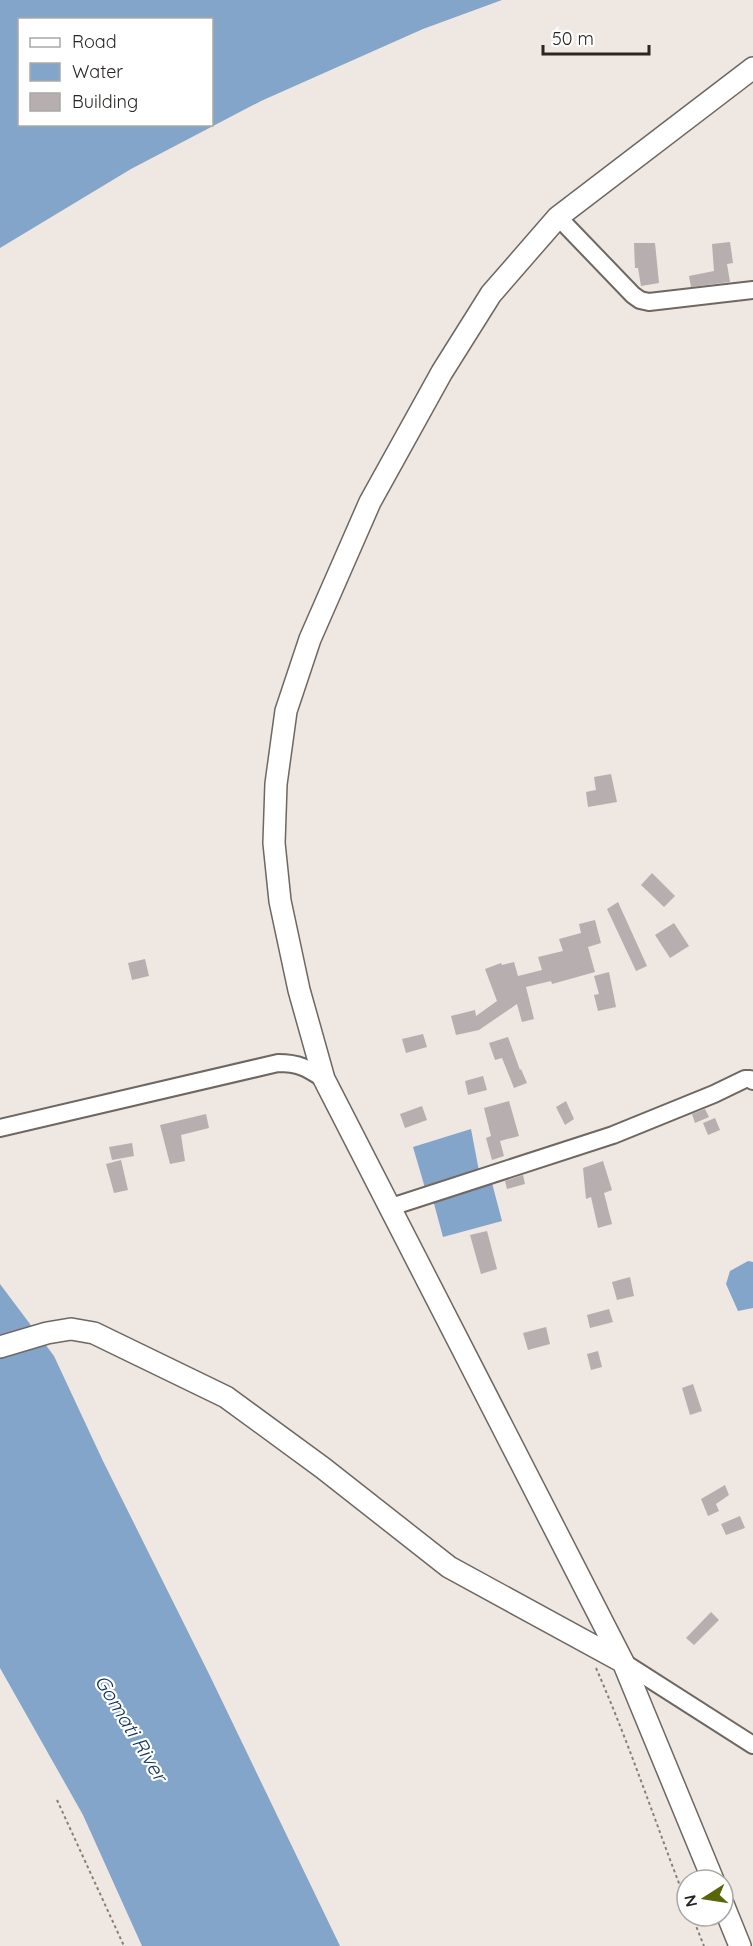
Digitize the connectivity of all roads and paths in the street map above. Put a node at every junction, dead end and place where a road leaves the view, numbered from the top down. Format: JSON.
{"nodes":[{"id":1,"x":753,"y":68,"type":"edge"},
{"id":2,"x":558,"y":218,"type":"junction"},
{"id":3,"x":753,"y":290,"type":"edge"},
{"id":4,"x":324,"y":1079,"type":"junction"},
{"id":5,"x":753,"y":1081,"type":"edge"},
{"id":6,"x":0,"y":1128,"type":"edge"},
{"id":7,"x":391,"y":1207,"type":"junction"},
{"id":8,"x":0,"y":1347,"type":"edge"},
{"id":9,"x":582,"y":1638,"type":"junction"},
{"id":10,"x":623,"y":1662,"type":"junction"},
{"id":11,"x":753,"y":1745,"type":"edge"},
{"id":12,"x":57,"y":1800,"type":"dead end"},
{"id":13,"x":708,"y":1868,"type":"edge"},
{"id":14,"x":675,"y":1874,"type":"edge"},
{"id":15,"x":697,"y":1928,"type":"edge"},
{"id":16,"x":733,"y":1928,"type":"edge"},
{"id":17,"x":124,"y":1946,"type":"edge"},
{"id":18,"x":704,"y":1946,"type":"edge"},
{"id":19,"x":740,"y":1946,"type":"edge"}],
"edges":[{"from":1,"to":2,"type":"street"},
{"from":2,"to":3,"type":"street"},
{"from":2,"to":4,"type":"street"},
{"from":4,"to":6,"type":"street"},
{"from":4,"to":7,"type":"street"},
{"from":5,"to":7,"type":"street"},
{"from":7,"to":10,"type":"street"},
{"from":8,"to":9,"type":"street"},
{"from":9,"to":10,"type":"street"},
{"from":9,"to":14,"type":"path"},
{"from":10,"to":11,"type":"street"},
{"from":10,"to":13,"type":"street"},
{"from":12,"to":17,"type":"path"},
{"from":15,"to":18,"type":"path"},
{"from":16,"to":19,"type":"street"}]}
